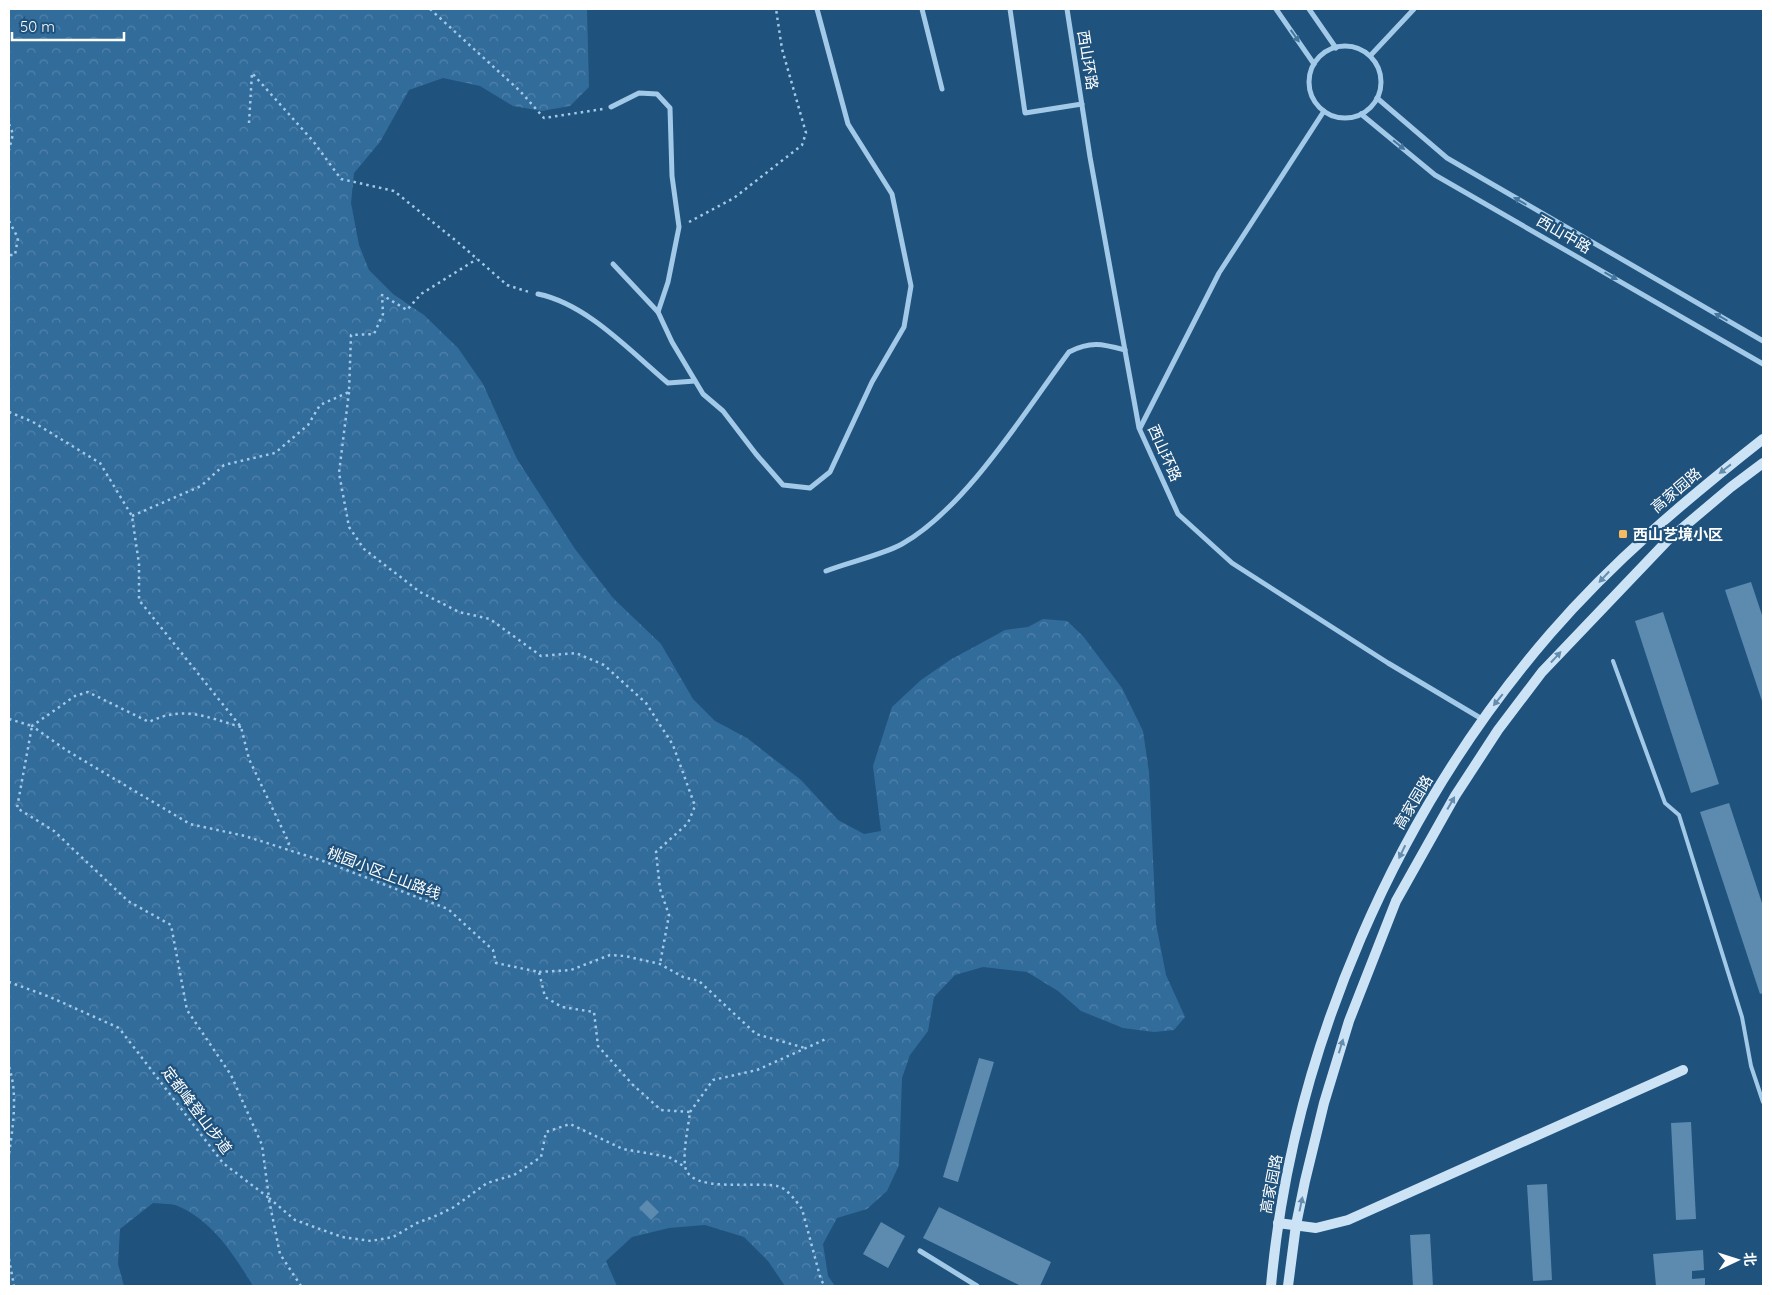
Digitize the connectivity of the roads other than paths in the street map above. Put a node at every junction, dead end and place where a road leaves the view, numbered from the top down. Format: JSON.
{"nodes":[{"id":1,"x":816,"y":9,"type":"edge"},
{"id":2,"x":922,"y":9,"type":"edge"},
{"id":3,"x":1010,"y":9,"type":"edge"},
{"id":4,"x":1067,"y":9,"type":"edge"},
{"id":5,"x":1276,"y":9,"type":"edge"},
{"id":6,"x":1309,"y":9,"type":"edge"},
{"id":7,"x":1414,"y":9,"type":"edge"},
{"id":8,"x":1336,"y":48,"type":"junction"},
{"id":9,"x":1370,"y":56,"type":"junction"},
{"id":10,"x":1314,"y":64,"type":"junction"},
{"id":11,"x":942,"y":89,"type":"dead end"},
{"id":12,"x":1377,"y":98,"type":"junction"},
{"id":13,"x":1082,"y":104,"type":"junction"},
{"id":14,"x":611,"y":107,"type":"road end"},
{"id":15,"x":1324,"y":111,"type":"junction"},
{"id":16,"x":1361,"y":114,"type":"junction"},
{"id":17,"x":613,"y":264,"type":"dead end"},
{"id":18,"x":538,"y":294,"type":"road end"},
{"id":19,"x":658,"y":312,"type":"junction"},
{"id":20,"x":1763,"y":341,"type":"edge"},
{"id":21,"x":1125,"y":350,"type":"junction"},
{"id":22,"x":1763,"y":364,"type":"edge"},
{"id":23,"x":695,"y":381,"type":"junction"},
{"id":24,"x":1139,"y":428,"type":"junction"},
{"id":25,"x":1763,"y":439,"type":"edge"},
{"id":26,"x":1763,"y":463,"type":"edge"},
{"id":27,"x":826,"y":570,"type":"dead end"},
{"id":28,"x":1612,"y":661,"type":"dead end"},
{"id":29,"x":1482,"y":720,"type":"junction"},
{"id":30,"x":1683,"y":1070,"type":"dead end"},
{"id":31,"x":1763,"y":1102,"type":"edge"},
{"id":32,"x":1278,"y":1223,"type":"junction"},
{"id":33,"x":1296,"y":1225,"type":"junction"},
{"id":34,"x":920,"y":1251,"type":"dead end"},
{"id":35,"x":977,"y":1286,"type":"edge"},
{"id":36,"x":1271,"y":1286,"type":"edge"},
{"id":37,"x":1288,"y":1286,"type":"edge"}],
"edges":[{"from":1,"to":23,"type":"street"},
{"from":2,"to":11,"type":"street"},
{"from":3,"to":13,"type":"street"},
{"from":4,"to":13,"type":"street","name":"西山环路"},
{"from":5,"to":10,"type":"street","one_way":true},
{"from":6,"to":8,"type":"street"},
{"from":7,"to":9,"type":"street"},
{"from":8,"to":9,"type":"street"},
{"from":8,"to":10,"type":"street"},
{"from":9,"to":12,"type":"street"},
{"from":10,"to":15,"type":"street"},
{"from":12,"to":16,"type":"street"},
{"from":20,"to":12,"type":"street","name":"西山中路","one_way":true},
{"from":13,"to":21,"type":"street","name":"西山环路"},
{"from":14,"to":19,"type":"street"},
{"from":15,"to":16,"type":"street"},
{"from":15,"to":24,"type":"street"},
{"from":16,"to":22,"type":"street","name":"西山中路","one_way":true},
{"from":17,"to":19,"type":"street"},
{"from":18,"to":23,"type":"street"},
{"from":19,"to":23,"type":"street"},
{"from":21,"to":24,"type":"street","name":"西山环路"},
{"from":21,"to":27,"type":"street"},
{"from":24,"to":29,"type":"street","name":"西山环路"},
{"from":25,"to":29,"type":"main road","name":"高家园路","one_way":true},
{"from":33,"to":26,"type":"main road","one_way":true},
{"from":28,"to":31,"type":"lane"},
{"from":29,"to":32,"type":"main road","name":"高家园路","one_way":true},
{"from":30,"to":33,"type":"main road"},
{"from":32,"to":33,"type":"main road"},
{"from":32,"to":36,"type":"main road","name":"高家园路"},
{"from":33,"to":37,"type":"main road"},
{"from":34,"to":35,"type":"street"}]}
